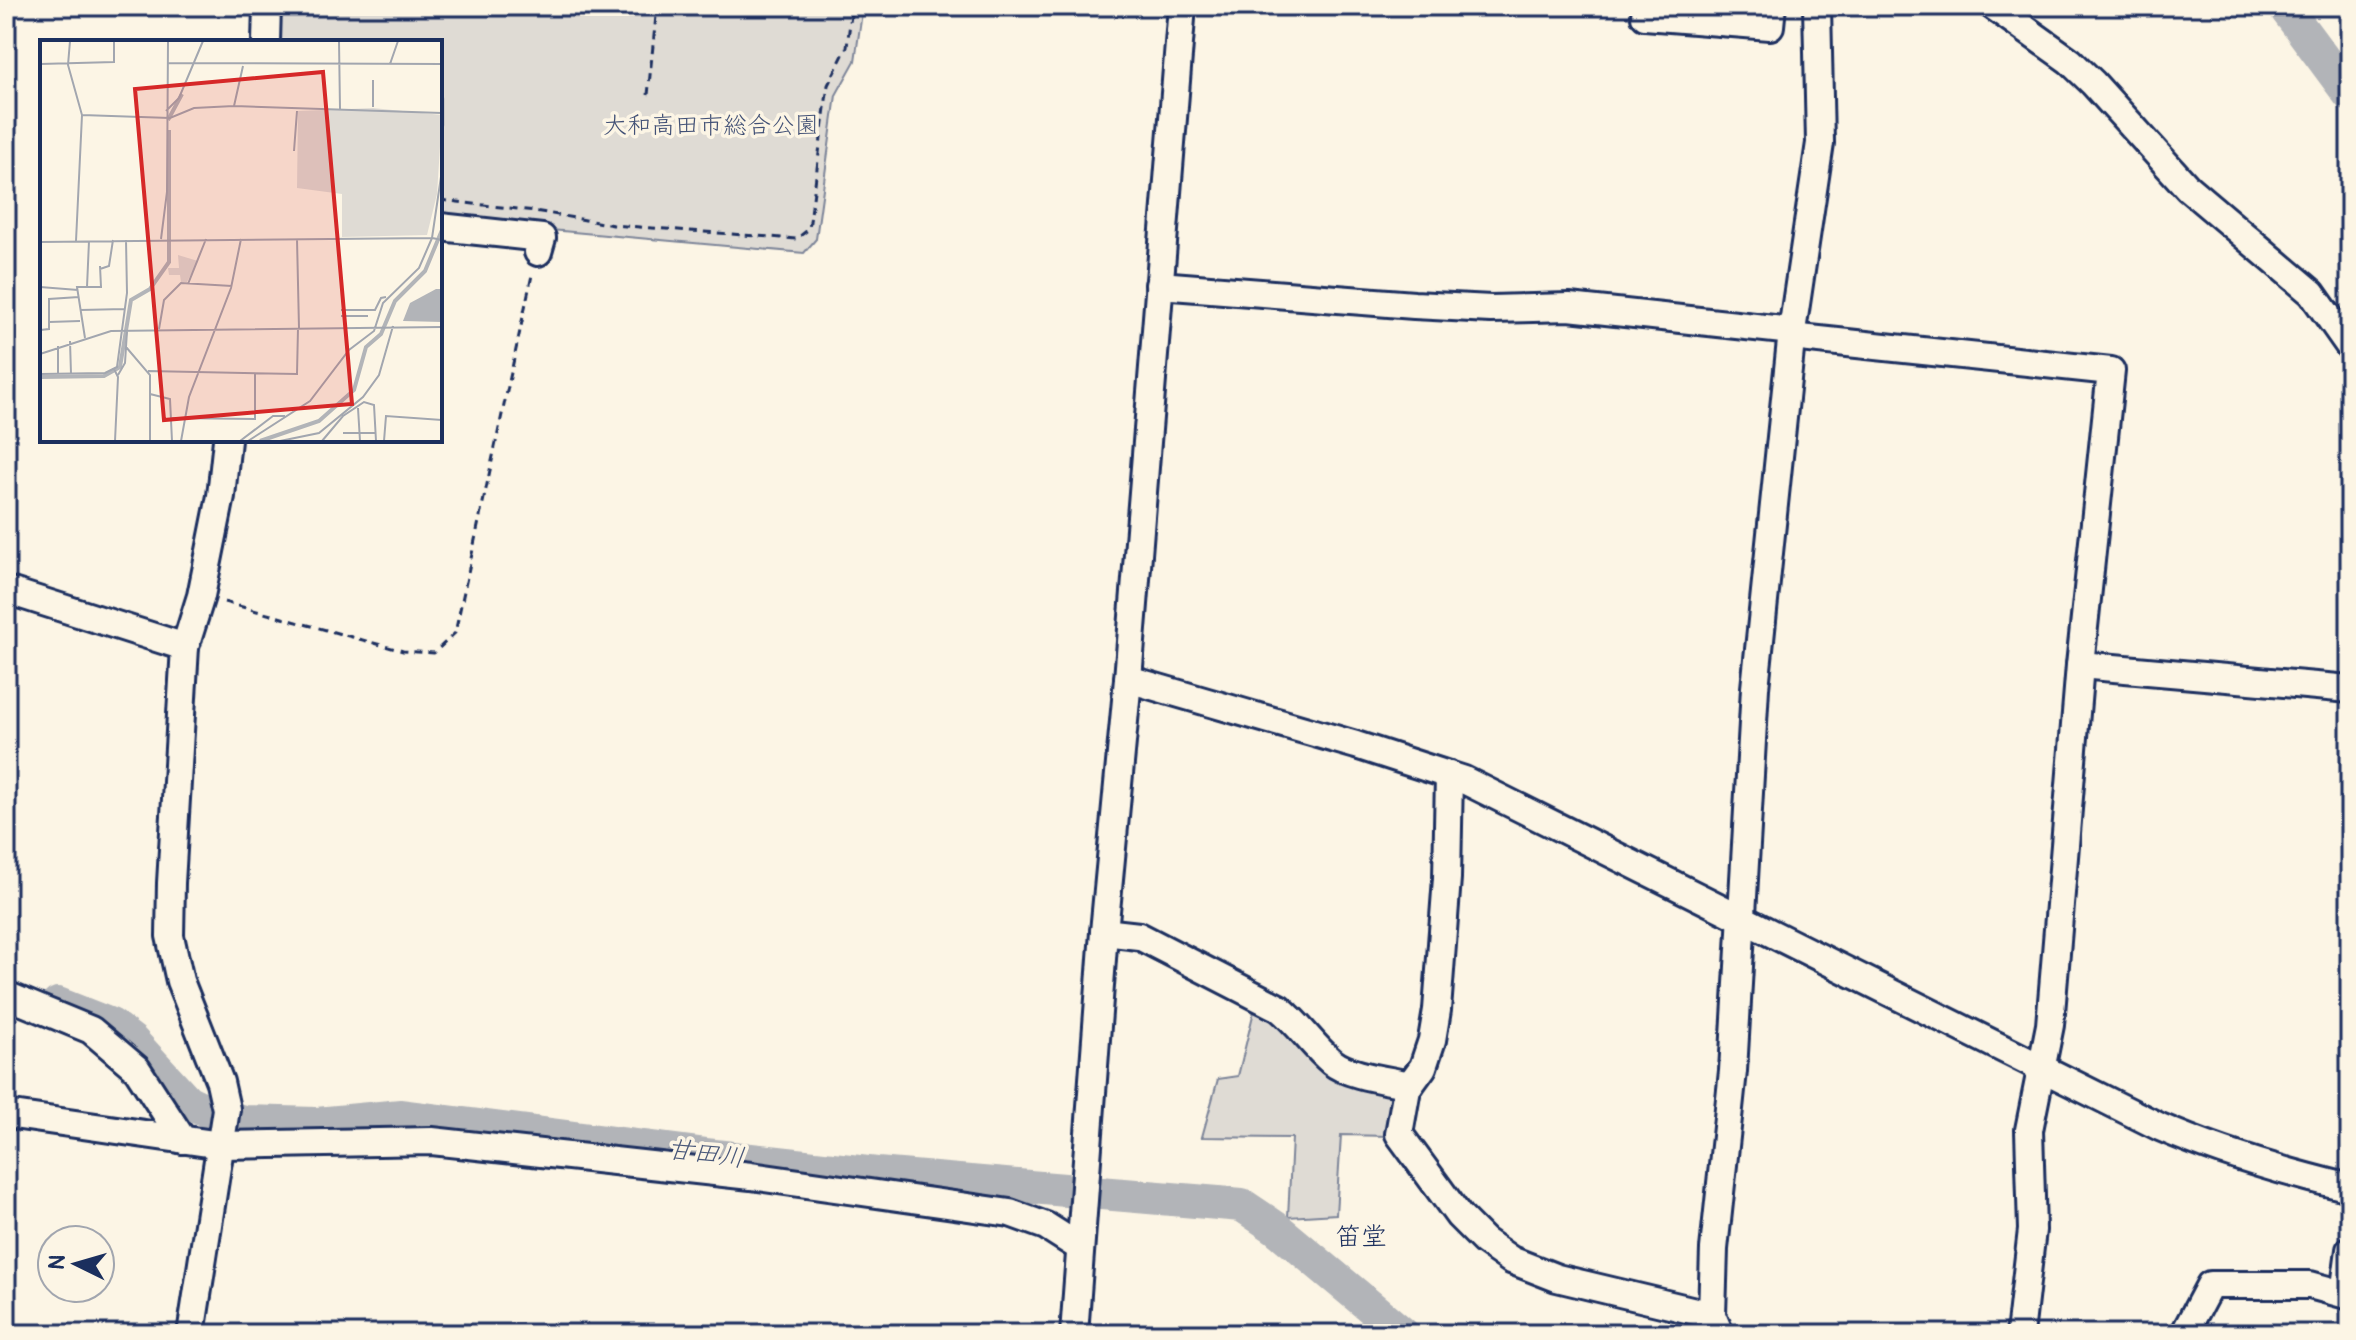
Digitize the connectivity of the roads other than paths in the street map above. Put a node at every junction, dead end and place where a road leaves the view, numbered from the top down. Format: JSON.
{"nodes":[{"id":1,"x":267,"y":6,"type":"edge"},
{"id":2,"x":1182,"y":6,"type":"edge"},
{"id":3,"x":1646,"y":6,"type":"edge"},
{"id":4,"x":1772,"y":6,"type":"edge"},
{"id":5,"x":1817,"y":6,"type":"edge"},
{"id":6,"x":1993,"y":6,"type":"edge"},
{"id":7,"x":1688,"y":13,"type":"edge"},
{"id":8,"x":1729,"y":14,"type":"edge"},
{"id":9,"x":266,"y":40,"type":"edge"},
{"id":10,"x":442,"y":227,"type":"edge"},
{"id":11,"x":538,"y":252,"type":"road end"},
{"id":12,"x":1159,"y":285,"type":"junction"},
{"id":13,"x":1792,"y":334,"type":"junction"},
{"id":14,"x":2350,"y":347,"type":"edge"},
{"id":15,"x":227,"y":442,"type":"edge"},
{"id":16,"x":6,"y":590,"type":"edge"},
{"id":17,"x":185,"y":647,"type":"junction"},
{"id":18,"x":2080,"y":665,"type":"junction"},
{"id":19,"x":1128,"y":679,"type":"junction"},
{"id":20,"x":2350,"y":689,"type":"edge"},
{"id":21,"x":1449,"y":775,"type":"junction"},
{"id":22,"x":1741,"y":919,"type":"junction"},
{"id":23,"x":1104,"y":932,"type":"junction"},
{"id":24,"x":6,"y":995,"type":"edge"},
{"id":25,"x":2042,"y":1070,"type":"junction"},
{"id":26,"x":1410,"y":1085,"type":"junction"},
{"id":27,"x":6,"y":1114,"type":"edge"},
{"id":28,"x":183,"y":1140,"type":"junction"},
{"id":29,"x":221,"y":1140,"type":"junction"},
{"id":30,"x":2350,"y":1188,"type":"edge"},
{"id":31,"x":1079,"y":1247,"type":"junction"},
{"id":32,"x":2350,"y":1250,"type":"edge"},
{"id":33,"x":2347,"y":1295,"type":"edge"},
{"id":34,"x":1716,"y":1325,"type":"edge"},
{"id":35,"x":191,"y":1334,"type":"edge"},
{"id":36,"x":1074,"y":1334,"type":"edge"},
{"id":37,"x":2020,"y":1334,"type":"edge"},
{"id":38,"x":2184,"y":1334,"type":"edge"}],
"edges":[{"from":1,"to":9,"type":"street"},
{"from":2,"to":12,"type":"street"},
{"from":3,"to":7,"type":"street"},
{"from":4,"to":8,"type":"street"},
{"from":5,"to":13,"type":"street"},
{"from":6,"to":14,"type":"street"},
{"from":7,"to":8,"type":"street"},
{"from":10,"to":11,"type":"street"},
{"from":12,"to":13,"type":"street"},
{"from":12,"to":19,"type":"street"},
{"from":13,"to":18,"type":"street"},
{"from":13,"to":22,"type":"street"},
{"from":15,"to":17,"type":"street"},
{"from":16,"to":17,"type":"street"},
{"from":17,"to":29,"type":"street"},
{"from":18,"to":20,"type":"street"},
{"from":18,"to":25,"type":"street"},
{"from":19,"to":21,"type":"street"},
{"from":19,"to":23,"type":"street"},
{"from":21,"to":22,"type":"street"},
{"from":21,"to":26,"type":"street"},
{"from":22,"to":25,"type":"street"},
{"from":22,"to":34,"type":"street"},
{"from":23,"to":26,"type":"street"},
{"from":23,"to":31,"type":"street"},
{"from":24,"to":28,"type":"street"},
{"from":25,"to":30,"type":"street"},
{"from":25,"to":37,"type":"street"},
{"from":26,"to":34,"type":"street"},
{"from":27,"to":28,"type":"street"},
{"from":28,"to":29,"type":"street"},
{"from":29,"to":31,"type":"street"},
{"from":29,"to":35,"type":"street"},
{"from":31,"to":36,"type":"street"},
{"from":32,"to":33,"type":"street"},
{"from":33,"to":38,"type":"street"}]}
